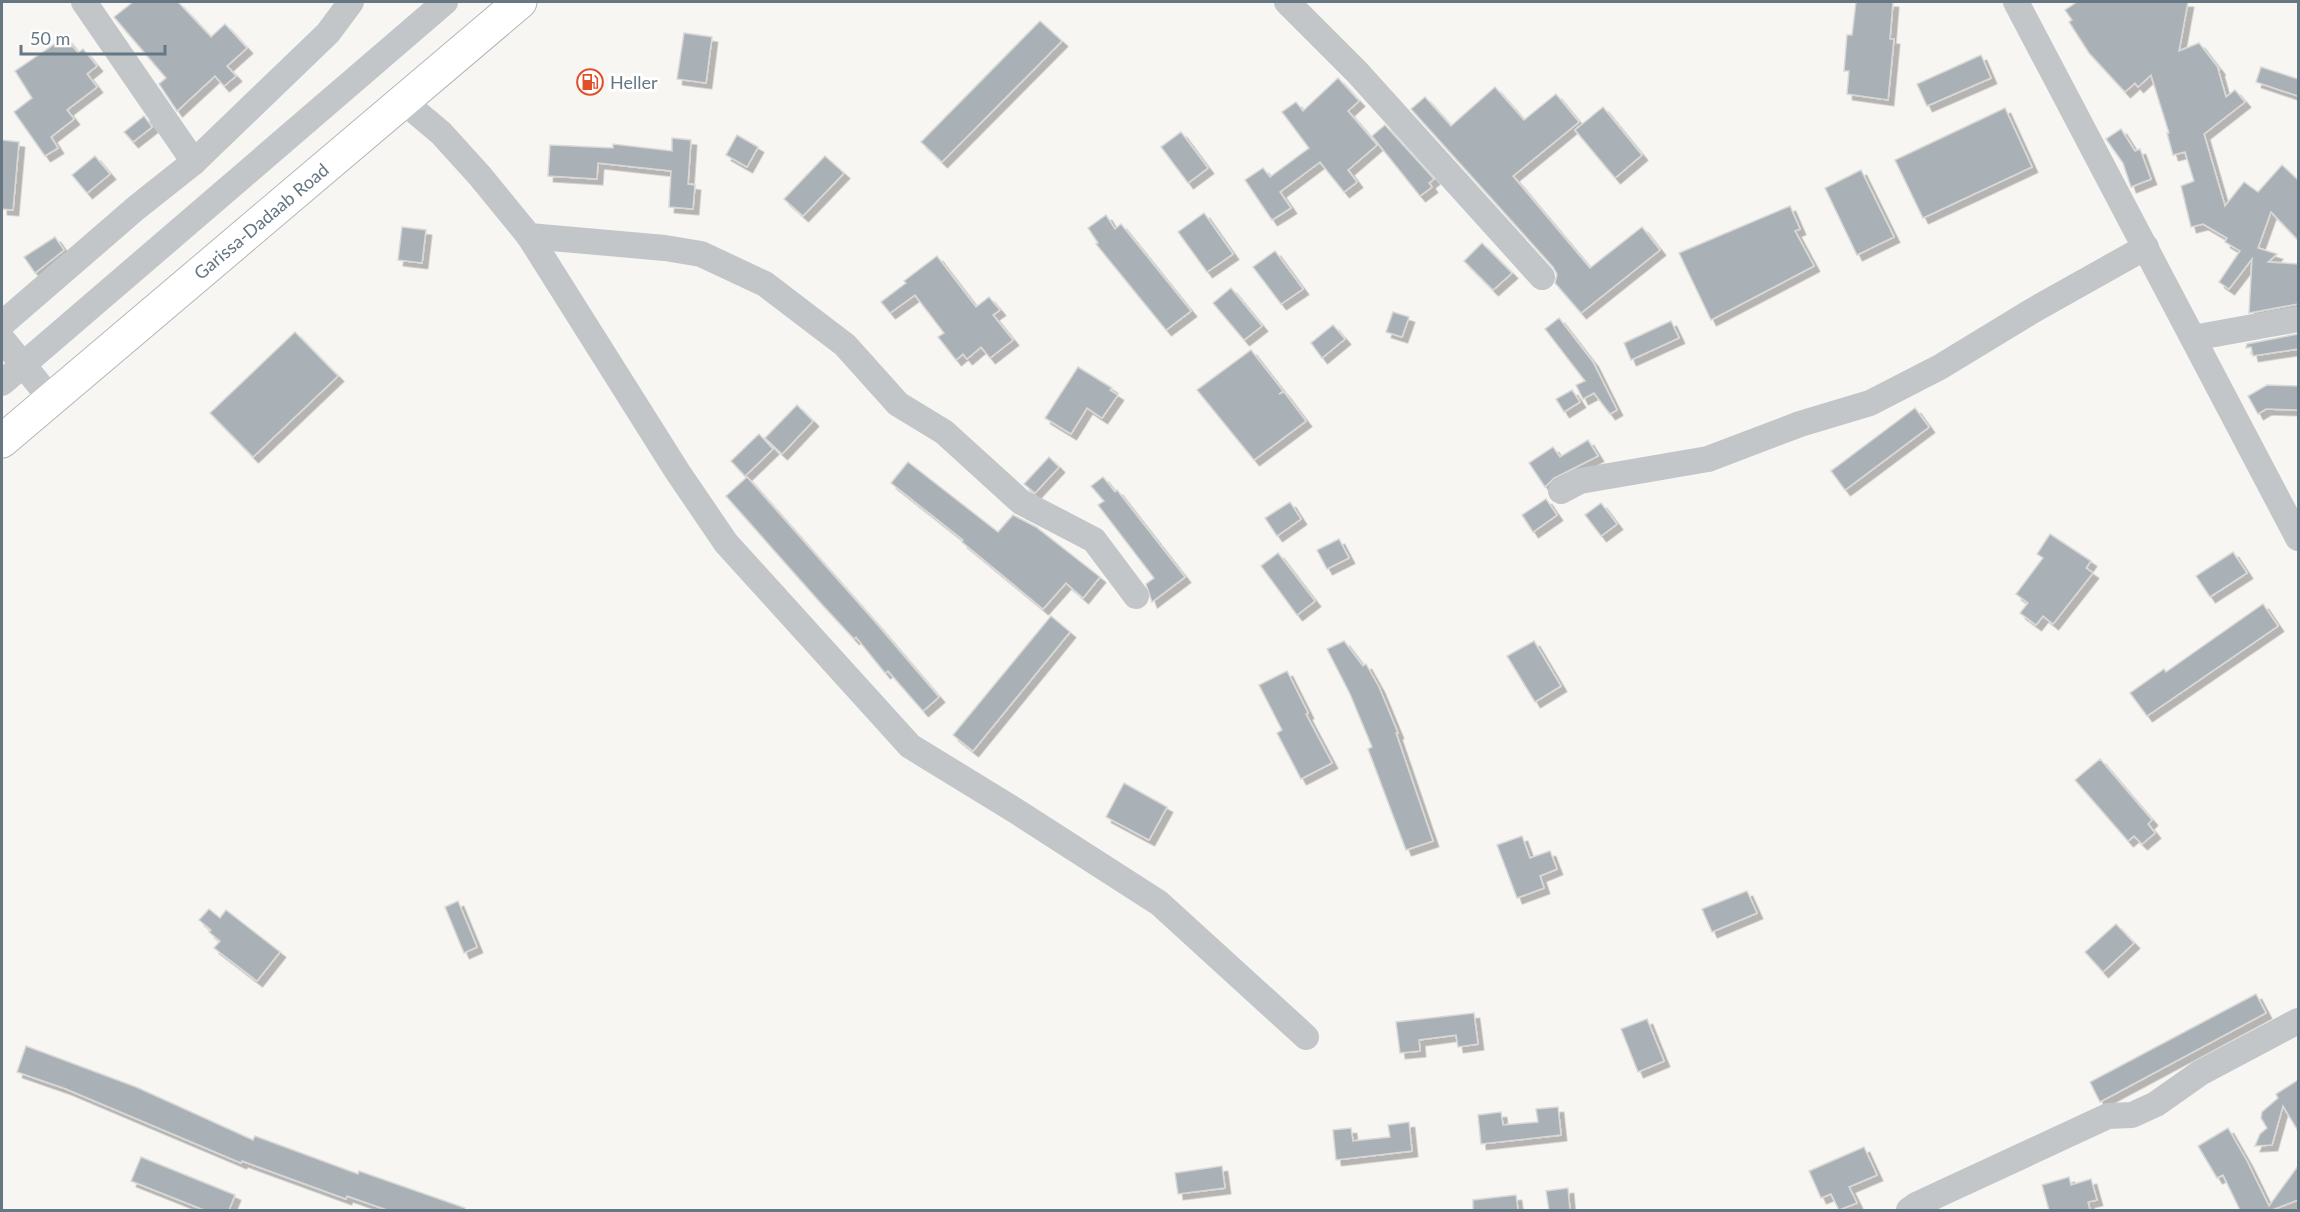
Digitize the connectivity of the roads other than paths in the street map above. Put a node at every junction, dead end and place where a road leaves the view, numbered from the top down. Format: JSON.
{"nodes":[{"id":1,"x":84,"y":2,"type":"edge"},
{"id":2,"x":351,"y":2,"type":"edge"},
{"id":3,"x":445,"y":2,"type":"edge"},
{"id":4,"x":520,"y":2,"type":"edge"},
{"id":5,"x":1287,"y":2,"type":"edge"},
{"id":6,"x":2016,"y":2,"type":"edge"},
{"id":7,"x":403,"y":101,"type":"junction"},
{"id":8,"x":194,"y":162,"type":"junction"},
{"id":9,"x":529,"y":236,"type":"junction"},
{"id":10,"x":2146,"y":247,"type":"junction"},
{"id":11,"x":1542,"y":277,"type":"dead end"},
{"id":12,"x":2298,"y":319,"type":"edge"},
{"id":13,"x":2,"y":324,"type":"edge"},
{"id":14,"x":2193,"y":338,"type":"junction"},
{"id":15,"x":2,"y":339,"type":"edge"},
{"id":16,"x":22,"y":365,"type":"junction"},
{"id":17,"x":2,"y":382,"type":"edge"},
{"id":18,"x":51,"y":399,"type":"junction"},
{"id":19,"x":2,"y":441,"type":"edge"},
{"id":20,"x":1561,"y":491,"type":"dead end"},
{"id":21,"x":2298,"y":538,"type":"edge"},
{"id":22,"x":1136,"y":596,"type":"dead end"},
{"id":23,"x":2298,"y":1020,"type":"edge"},
{"id":24,"x":1306,"y":1037,"type":"dead end"},
{"id":25,"x":1909,"y":1210,"type":"edge"}],
"edges":[{"from":1,"to":8,"type":"street"},
{"from":2,"to":8,"type":"street"},
{"from":3,"to":16,"type":"street"},
{"from":4,"to":7,"type":"highway","name":"Garissa-Dadaab Road"},
{"from":5,"to":11,"type":"street"},
{"from":6,"to":10,"type":"street"},
{"from":7,"to":9,"type":"street"},
{"from":7,"to":18,"type":"highway","name":"Garissa-Dadaab Road"},
{"from":8,"to":13,"type":"street"},
{"from":9,"to":22,"type":"street"},
{"from":9,"to":24,"type":"street"},
{"from":10,"to":14,"type":"street"},
{"from":10,"to":20,"type":"street"},
{"from":12,"to":14,"type":"street"},
{"from":14,"to":21,"type":"street"},
{"from":15,"to":16,"type":"street"},
{"from":16,"to":17,"type":"street"},
{"from":16,"to":18,"type":"street"},
{"from":18,"to":19,"type":"highway","name":"Garissa-Dadaab Road"},
{"from":23,"to":25,"type":"street"}]}
